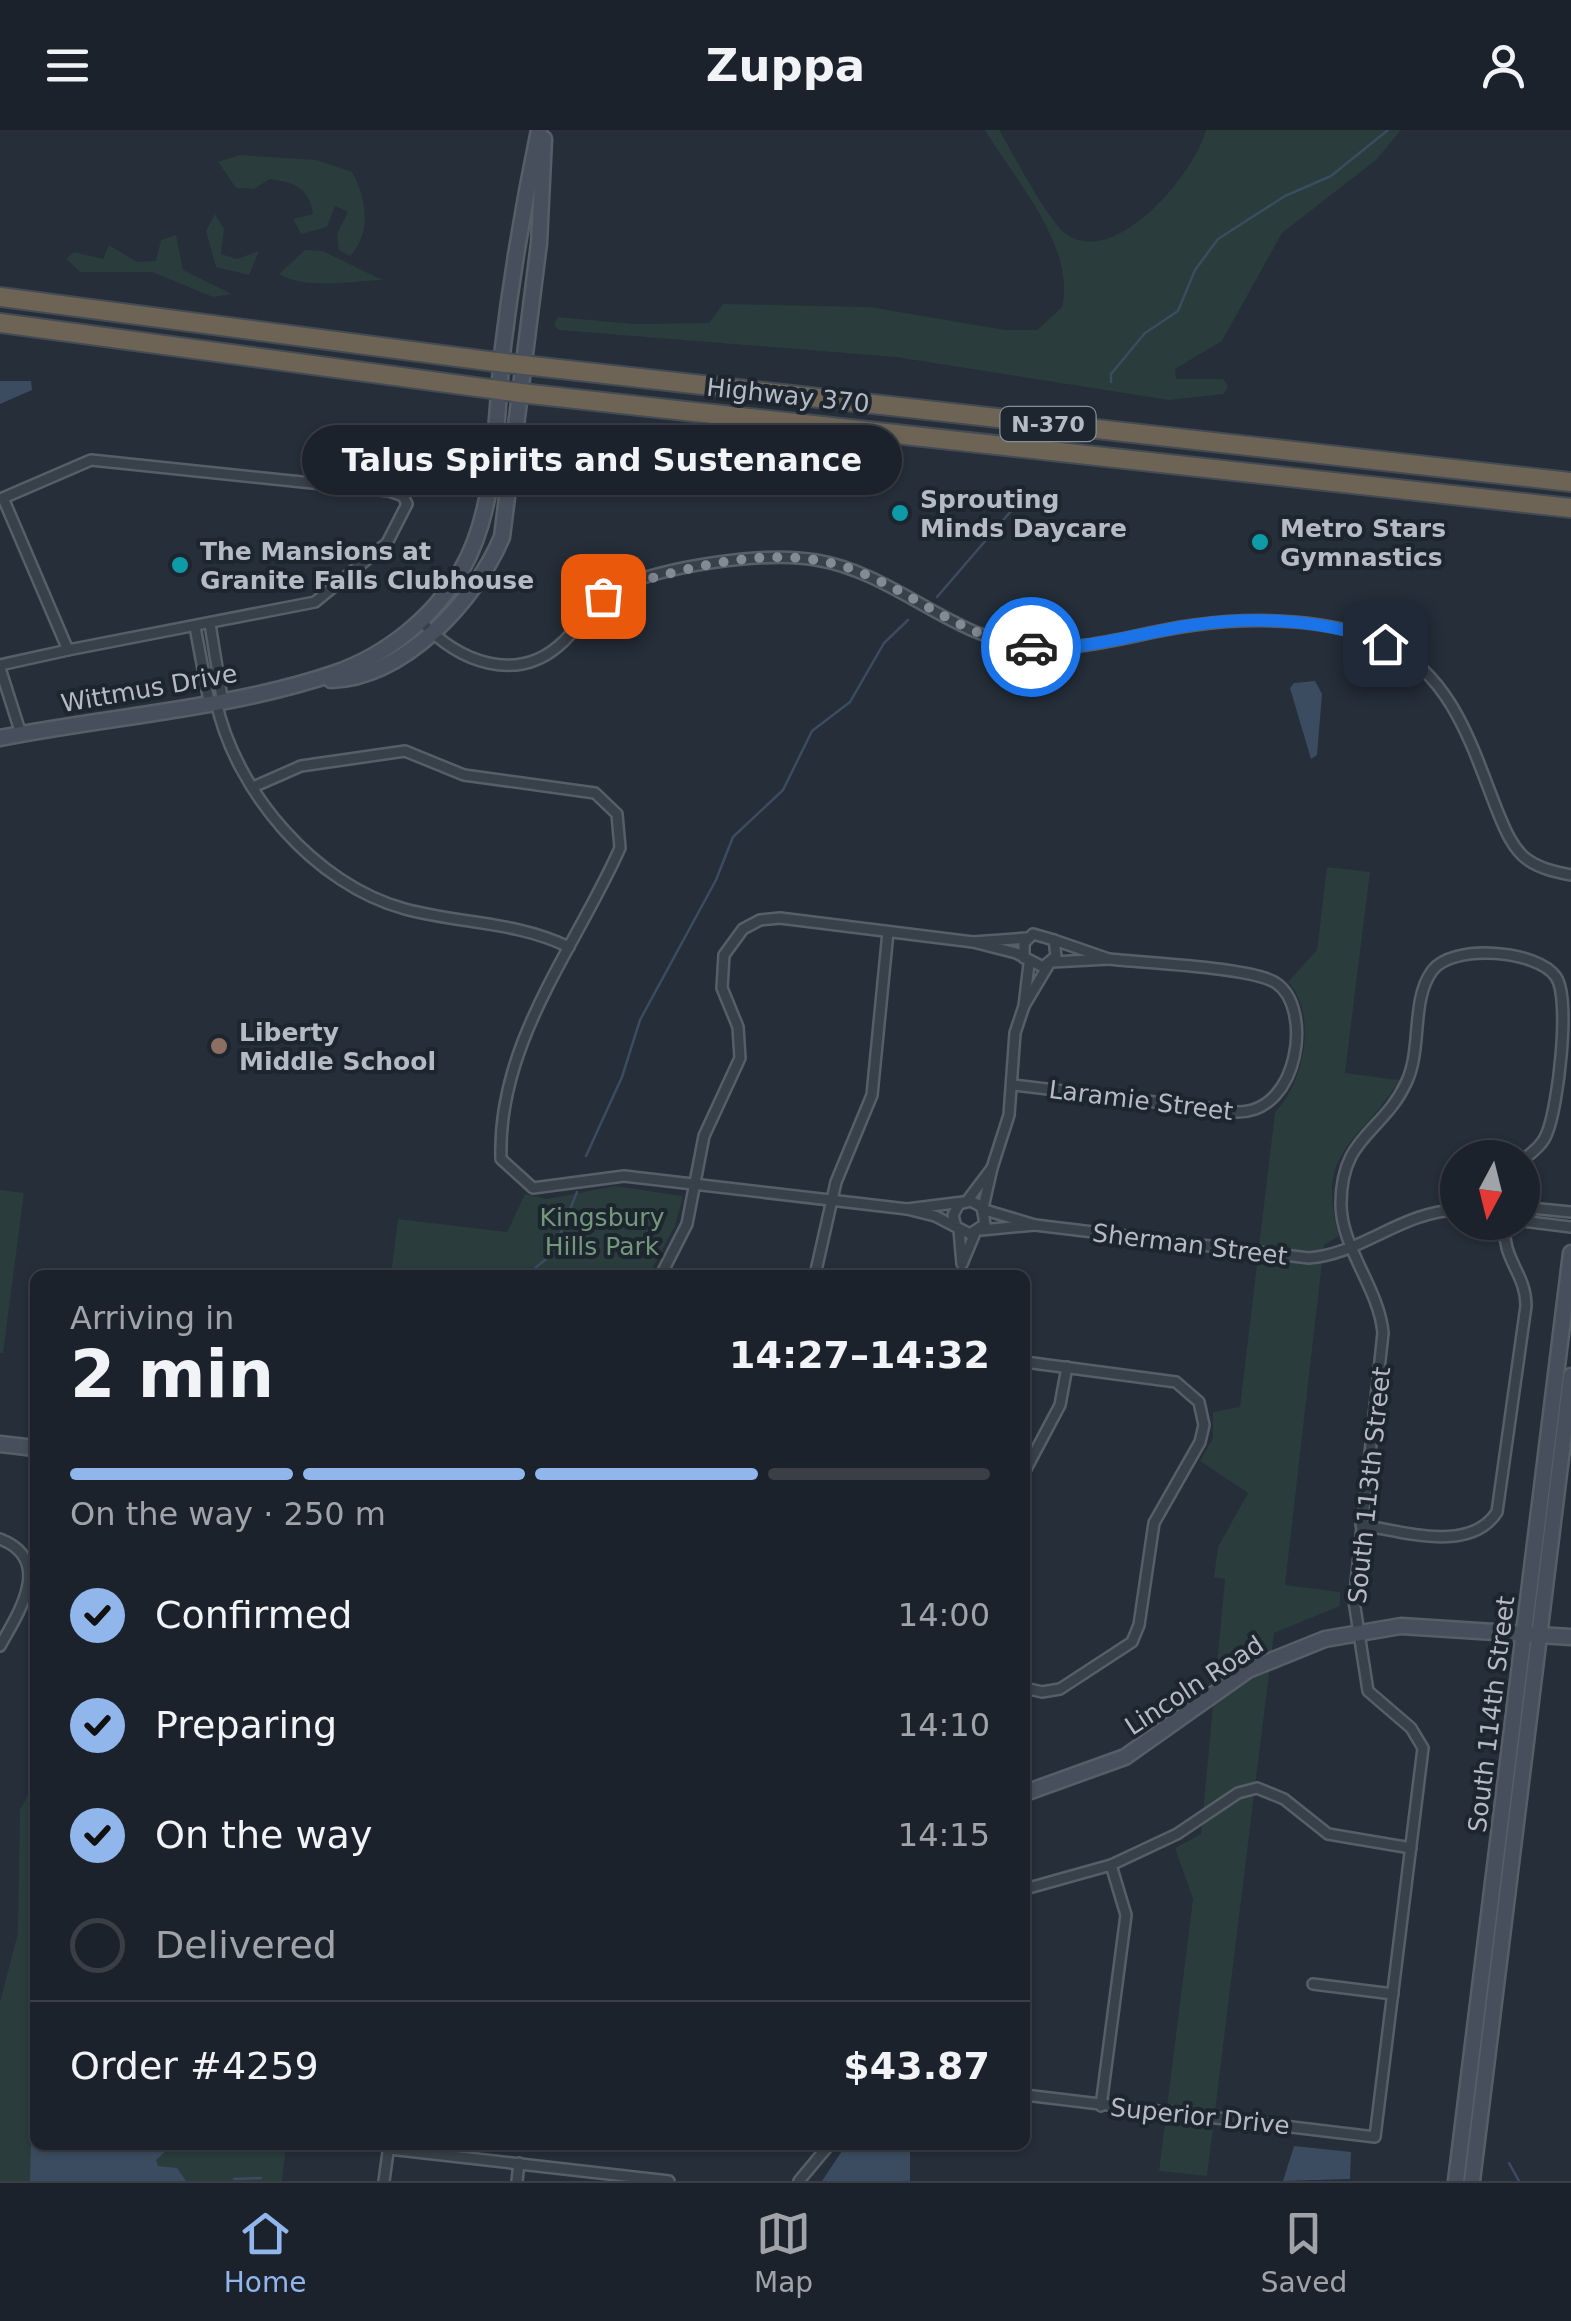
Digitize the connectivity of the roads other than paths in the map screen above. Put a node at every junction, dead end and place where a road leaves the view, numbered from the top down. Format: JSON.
{"nodes":[{"id":1,"x":542,"y":130,"type":"edge"},
{"id":2,"x":0,"y":297,"type":"edge"},
{"id":3,"x":0,"y":323,"type":"edge"},
{"id":4,"x":502,"y":362,"type":"junction"},
{"id":5,"x":524,"y":365,"type":"junction"},
{"id":6,"x":498,"y":390,"type":"junction"},
{"id":7,"x":521,"y":393,"type":"junction"},
{"id":8,"x":1571,"y":482,"type":"edge"},
{"id":9,"x":1,"y":499,"type":"edge"},
{"id":10,"x":1571,"y":508,"type":"edge"},
{"id":11,"x":420,"y":620,"type":"junction"},
{"id":12,"x":210,"y":624,"type":"junction"},
{"id":13,"x":195,"y":627,"type":"junction"},
{"id":14,"x":431,"y":633,"type":"junction"},
{"id":15,"x":68,"y":650,"type":"junction"},
{"id":16,"x":0,"y":666,"type":"edge"},
{"id":17,"x":306,"y":681,"type":"junction"},
{"id":18,"x":215,"y":699,"type":"junction"},
{"id":19,"x":21,"y":734,"type":"junction"},
{"id":20,"x":0,"y":738,"type":"edge"},
{"id":21,"x":254,"y":787,"type":"junction"},
{"id":22,"x":1571,"y":875,"type":"edge"},
{"id":23,"x":888,"y":932,"type":"junction"},
{"id":24,"x":1027,"y":938,"type":"junction"},
{"id":25,"x":1054,"y":940,"type":"junction"},
{"id":26,"x":973,"y":942,"type":"junction"},
{"id":27,"x":569,"y":947,"type":"junction"},
{"id":28,"x":1109,"y":958,"type":"junction"},
{"id":29,"x":1027,"y":961,"type":"junction"},
{"id":30,"x":1051,"y":963,"type":"junction"},
{"id":31,"x":1024,"y":1006,"type":"junction"},
{"id":32,"x":1014,"y":1085,"type":"junction"},
{"id":33,"x":1540,"y":1144,"type":"edge"},
{"id":34,"x":992,"y":1168,"type":"junction"},
{"id":35,"x":695,"y":1184,"type":"junction"},
{"id":36,"x":831,"y":1200,"type":"junction"},
{"id":37,"x":965,"y":1202,"type":"junction"},
{"id":38,"x":1540,"y":1208,"type":"edge"},
{"id":39,"x":906,"y":1209,"type":"junction"},
{"id":40,"x":984,"y":1209,"type":"junction"},
{"id":41,"x":1571,"y":1212,"type":"edge"},
{"id":42,"x":1440,"y":1213,"type":"edge"},
{"id":43,"x":1540,"y":1223,"type":"edge"},
{"id":44,"x":1034,"y":1225,"type":"junction"},
{"id":45,"x":1571,"y":1227,"type":"edge"},
{"id":46,"x":957,"y":1229,"type":"junction"},
{"id":47,"x":978,"y":1231,"type":"junction"},
{"id":48,"x":1506,"y":1240,"type":"edge"},
{"id":49,"x":1353,"y":1244,"type":"junction"},
{"id":50,"x":1571,"y":1253,"type":"edge"},
{"id":51,"x":664,"y":1270,"type":"edge"},
{"id":52,"x":817,"y":1270,"type":"edge"},
{"id":53,"x":961,"y":1270,"type":"edge"},
{"id":54,"x":1030,"y":1363,"type":"edge"},
{"id":55,"x":1068,"y":1368,"type":"junction"},
{"id":56,"x":1571,"y":1376,"type":"edge"},
{"id":57,"x":0,"y":1444,"type":"edge"},
{"id":58,"x":30,"y":1447,"type":"edge"},
{"id":59,"x":1030,"y":1463,"type":"edge"},
{"id":60,"x":1360,"y":1525,"type":"junction"},
{"id":61,"x":0,"y":1539,"type":"edge"},
{"id":62,"x":1358,"y":1630,"type":"junction"},
{"id":63,"x":1532,"y":1632,"type":"junction"},
{"id":64,"x":1571,"y":1637,"type":"edge"},
{"id":65,"x":0,"y":1646,"type":"edge"},
{"id":66,"x":1030,"y":1690,"type":"edge"},
{"id":67,"x":1030,"y":1790,"type":"edge"},
{"id":68,"x":1411,"y":1848,"type":"junction"},
{"id":69,"x":1111,"y":1865,"type":"junction"},
{"id":70,"x":1030,"y":1887,"type":"edge"},
{"id":71,"x":1313,"y":1984,"type":"dead end"},
{"id":72,"x":1393,"y":1994,"type":"junction"},
{"id":73,"x":1030,"y":2097,"type":"edge"},
{"id":74,"x":1101,"y":2106,"type":"junction"},
{"id":75,"x":1375,"y":2137,"type":"joint"},
{"id":76,"x":389,"y":2150,"type":"edge"},
{"id":77,"x":413,"y":2150,"type":"edge"},
{"id":78,"x":825,"y":2150,"type":"edge"},
{"id":79,"x":519,"y":2163,"type":"junction"},
{"id":80,"x":384,"y":2181,"type":"edge"},
{"id":81,"x":517,"y":2181,"type":"edge"},
{"id":82,"x":670,"y":2181,"type":"edge"},
{"id":83,"x":799,"y":2181,"type":"edge"},
{"id":84,"x":1456,"y":2181,"type":"edge"},
{"id":85,"x":1472,"y":2181,"type":"edge"}],
"edges":[{"from":1,"to":4,"type":"street","name":"Wittmus Drive"},
{"from":1,"to":5,"type":"street","name":"Wittmus Drive"},
{"from":2,"to":4,"type":"highway","name":"Highway 370","number":"N-370"},
{"from":3,"to":6,"type":"highway","name":"Highway 370","number":"N-370"},
{"from":4,"to":5,"type":"highway","name":"Highway 370","number":"N-370"},
{"from":4,"to":6,"type":"street","name":"Wittmus Drive"},
{"from":5,"to":7,"type":"street","name":"Wittmus Drive"},
{"from":5,"to":8,"type":"highway","name":"Highway 370","number":"N-370"},
{"from":6,"to":7,"type":"highway","name":"Highway 370","number":"N-370"},
{"from":6,"to":11,"type":"street","name":"Wittmus Drive"},
{"from":7,"to":10,"type":"highway","name":"Highway 370","number":"N-370"},
{"from":7,"to":14,"type":"street","name":"Wittmus Drive"},
{"from":9,"to":12,"type":"street"},
{"from":9,"to":15,"type":"street"},
{"from":11,"to":14,"type":"street"},
{"from":11,"to":17,"type":"street","name":"Wittmus Drive"},
{"from":12,"to":13,"type":"street"},
{"from":12,"to":18,"type":"street"},
{"from":13,"to":15,"type":"street"},
{"from":13,"to":18,"type":"street"},
{"from":14,"to":17,"type":"street","name":"Wittmus Drive"},
{"from":14,"to":22,"type":"street"},
{"from":15,"to":16,"type":"street"},
{"from":16,"to":19,"type":"street"},
{"from":17,"to":18,"type":"street","name":"Wittmus Drive"},
{"from":18,"to":19,"type":"street","name":"Wittmus Drive"},
{"from":18,"to":21,"type":"street"},
{"from":19,"to":20,"type":"street","name":"Wittmus Drive"},
{"from":21,"to":27,"type":"street"},
{"from":21,"to":27,"type":"street"},
{"from":23,"to":26,"type":"street"},
{"from":23,"to":35,"type":"street"},
{"from":23,"to":36,"type":"street"},
{"from":24,"to":25,"type":"street"},
{"from":24,"to":26,"type":"street"},
{"from":24,"to":29,"type":"street"},
{"from":25,"to":28,"type":"street"},
{"from":25,"to":30,"type":"street"},
{"from":26,"to":29,"type":"street"},
{"from":27,"to":35,"type":"street"},
{"from":28,"to":30,"type":"street"},
{"from":28,"to":32,"type":"street","name":"Laramie Street"},
{"from":29,"to":30,"type":"street"},
{"from":29,"to":31,"type":"street"},
{"from":30,"to":31,"type":"street"},
{"from":31,"to":32,"type":"street"},
{"from":32,"to":34,"type":"street"},
{"from":33,"to":49,"type":"street","name":"South 113th Street"},
{"from":34,"to":37,"type":"street"},
{"from":34,"to":40,"type":"street"},
{"from":35,"to":36,"type":"street"},
{"from":35,"to":51,"type":"street"},
{"from":36,"to":39,"type":"street"},
{"from":36,"to":52,"type":"street"},
{"from":37,"to":39,"type":"street"},
{"from":37,"to":40,"type":"street","name":"Sherman Street"},
{"from":37,"to":46,"type":"street"},
{"from":38,"to":41,"type":"street"},
{"from":39,"to":46,"type":"street"},
{"from":40,"to":44,"type":"street","name":"Sherman Street"},
{"from":40,"to":47,"type":"street"},
{"from":42,"to":49,"type":"street","name":"Sherman Street"},
{"from":43,"to":45,"type":"street"},
{"from":44,"to":47,"type":"street","name":"Sherman Street"},
{"from":44,"to":49,"type":"street","name":"Sherman Street"},
{"from":46,"to":47,"type":"street","name":"Sherman Street"},
{"from":46,"to":53,"type":"street"},
{"from":47,"to":53,"type":"street"},
{"from":48,"to":60,"type":"street"},
{"from":49,"to":60,"type":"street","name":"South 113th Street"},
{"from":50,"to":63,"type":"street","name":"South 114th Street"},
{"from":54,"to":55,"type":"street"},
{"from":55,"to":59,"type":"street"},
{"from":55,"to":66,"type":"street"},
{"from":56,"to":63,"type":"street","name":"South 114th Street"},
{"from":57,"to":58,"type":"street"},
{"from":60,"to":62,"type":"street","name":"South 113th Street"},
{"from":61,"to":65,"type":"street"},
{"from":62,"to":63,"type":"street","name":"Lincoln Road"},
{"from":62,"to":67,"type":"street","name":"Lincoln Road"},
{"from":62,"to":68,"type":"street","name":"South 113th Street"},
{"from":63,"to":64,"type":"street","name":"Lincoln Road"},
{"from":63,"to":84,"type":"street","name":"South 114th Street"},
{"from":63,"to":85,"type":"street","name":"South 114th Street"},
{"from":68,"to":69,"type":"street"},
{"from":68,"to":72,"type":"street","name":"South 113th Street"},
{"from":69,"to":70,"type":"street"},
{"from":69,"to":74,"type":"street"},
{"from":71,"to":72,"type":"street"},
{"from":72,"to":75,"type":"street","name":"South 113th Street"},
{"from":73,"to":74,"type":"street","name":"Superior Drive"},
{"from":74,"to":75,"type":"street","name":"Superior Drive"},
{"from":76,"to":80,"type":"street"},
{"from":77,"to":79,"type":"street"},
{"from":78,"to":83,"type":"street"},
{"from":79,"to":81,"type":"street"},
{"from":79,"to":82,"type":"street"}]}
